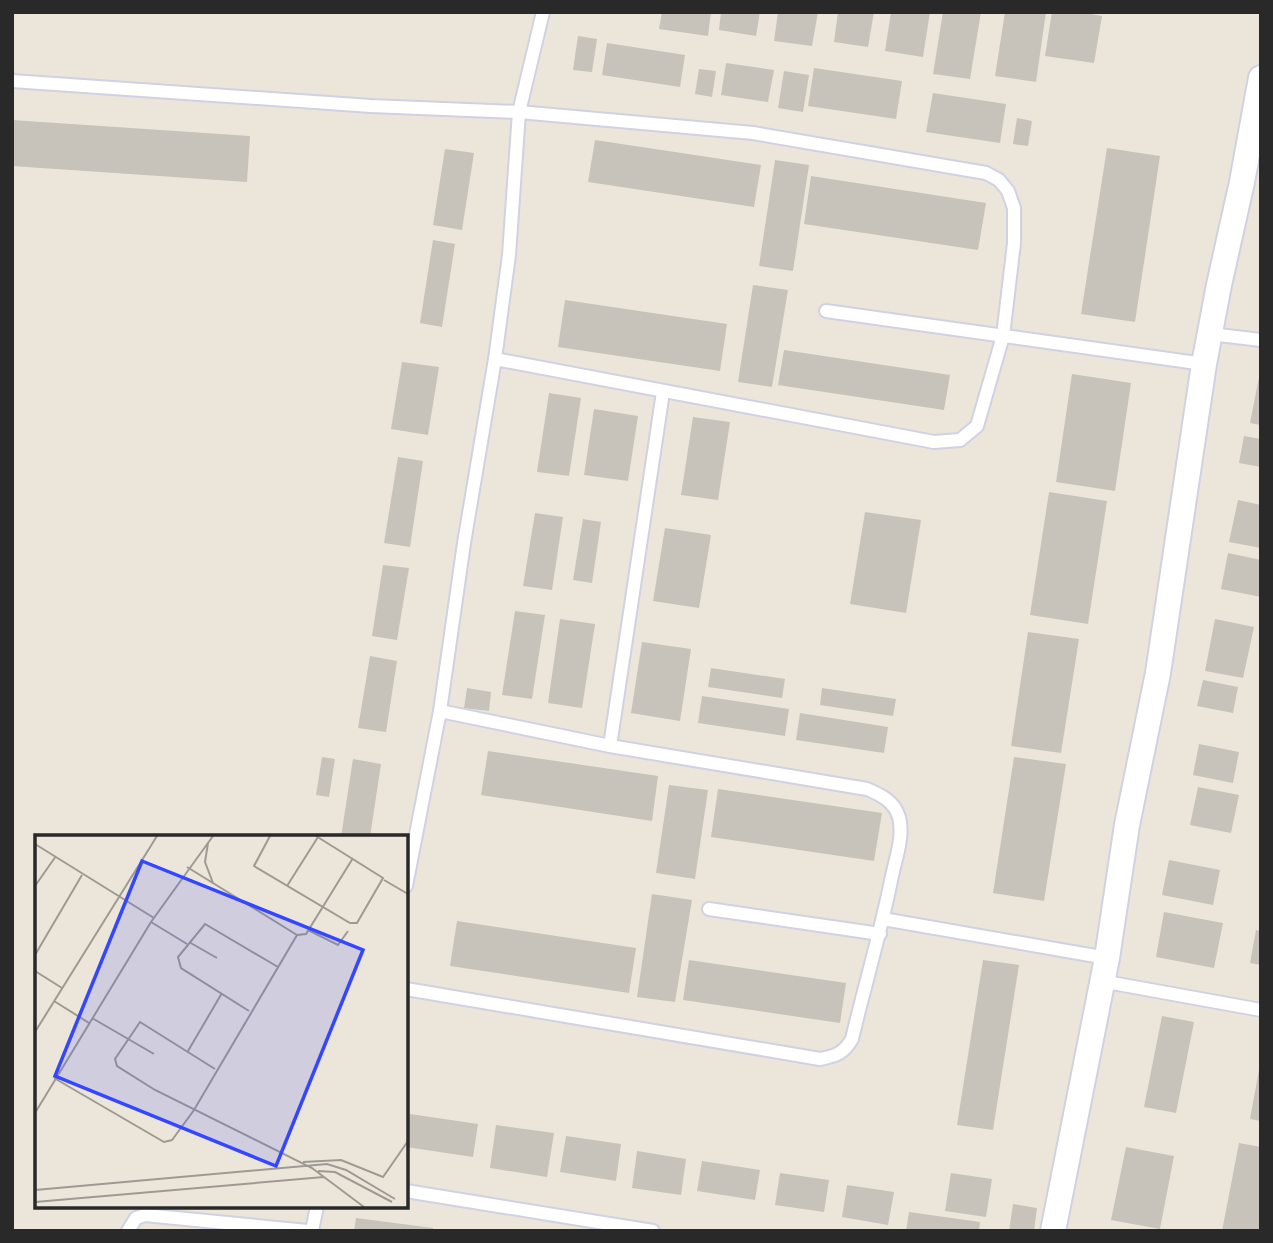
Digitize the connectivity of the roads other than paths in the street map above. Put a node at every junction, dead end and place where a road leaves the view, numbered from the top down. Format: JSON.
{"nodes":[{"id":1,"x":542,"y":12,"type":"edge"},
{"id":2,"x":1261,"y":78,"type":"edge"},
{"id":3,"x":12,"y":81,"type":"edge"},
{"id":4,"x":519,"y":112,"type":"junction"},
{"id":5,"x":826,"y":311,"type":"dead end"},
{"id":6,"x":1210,"y":334,"type":"junction"},
{"id":7,"x":1003,"y":336,"type":"junction"},
{"id":8,"x":1261,"y":340,"type":"edge"},
{"id":9,"x":495,"y":359,"type":"junction"},
{"id":10,"x":1204,"y":363,"type":"junction"},
{"id":11,"x":663,"y":392,"type":"junction"},
{"id":12,"x":440,"y":711,"type":"junction"},
{"id":13,"x":610,"y":746,"type":"junction"},
{"id":14,"x":408,"y":876,"type":"edge"},
{"id":15,"x":709,"y":909,"type":"dead end"},
{"id":16,"x":884,"y":919,"type":"junction"},
{"id":17,"x":880,"y":934,"type":"junction"},
{"id":18,"x":1104,"y":970,"type":"junction"},
{"id":19,"x":408,"y":989,"type":"edge"},
{"id":20,"x":1261,"y":1010,"type":"edge"},
{"id":21,"x":408,"y":1191,"type":"edge"},
{"id":22,"x":316,"y":1208,"type":"edge"},
{"id":23,"x":128,"y":1231,"type":"edge"},
{"id":24,"x":310,"y":1231,"type":"edge"},
{"id":25,"x":653,"y":1231,"type":"edge"},
{"id":26,"x":1053,"y":1231,"type":"edge"}],
"edges":[{"from":1,"to":4,"type":"lane"},
{"from":2,"to":6,"type":"street"},
{"from":3,"to":4,"type":"lane"},
{"from":4,"to":7,"type":"lane"},
{"from":4,"to":9,"type":"lane"},
{"from":5,"to":7,"type":"lane"},
{"from":6,"to":8,"type":"lane"},
{"from":6,"to":10,"type":"street"},
{"from":7,"to":10,"type":"lane"},
{"from":7,"to":11,"type":"lane"},
{"from":9,"to":11,"type":"lane"},
{"from":9,"to":12,"type":"lane"},
{"from":10,"to":18,"type":"street"},
{"from":11,"to":13,"type":"lane"},
{"from":12,"to":13,"type":"lane"},
{"from":12,"to":14,"type":"lane"},
{"from":13,"to":16,"type":"lane"},
{"from":15,"to":17,"type":"lane"},
{"from":16,"to":17,"type":"lane"},
{"from":16,"to":18,"type":"lane"},
{"from":17,"to":19,"type":"lane"},
{"from":18,"to":20,"type":"lane"},
{"from":18,"to":26,"type":"street"},
{"from":21,"to":25,"type":"lane"},
{"from":22,"to":24,"type":"lane"},
{"from":23,"to":24,"type":"lane"}]}
